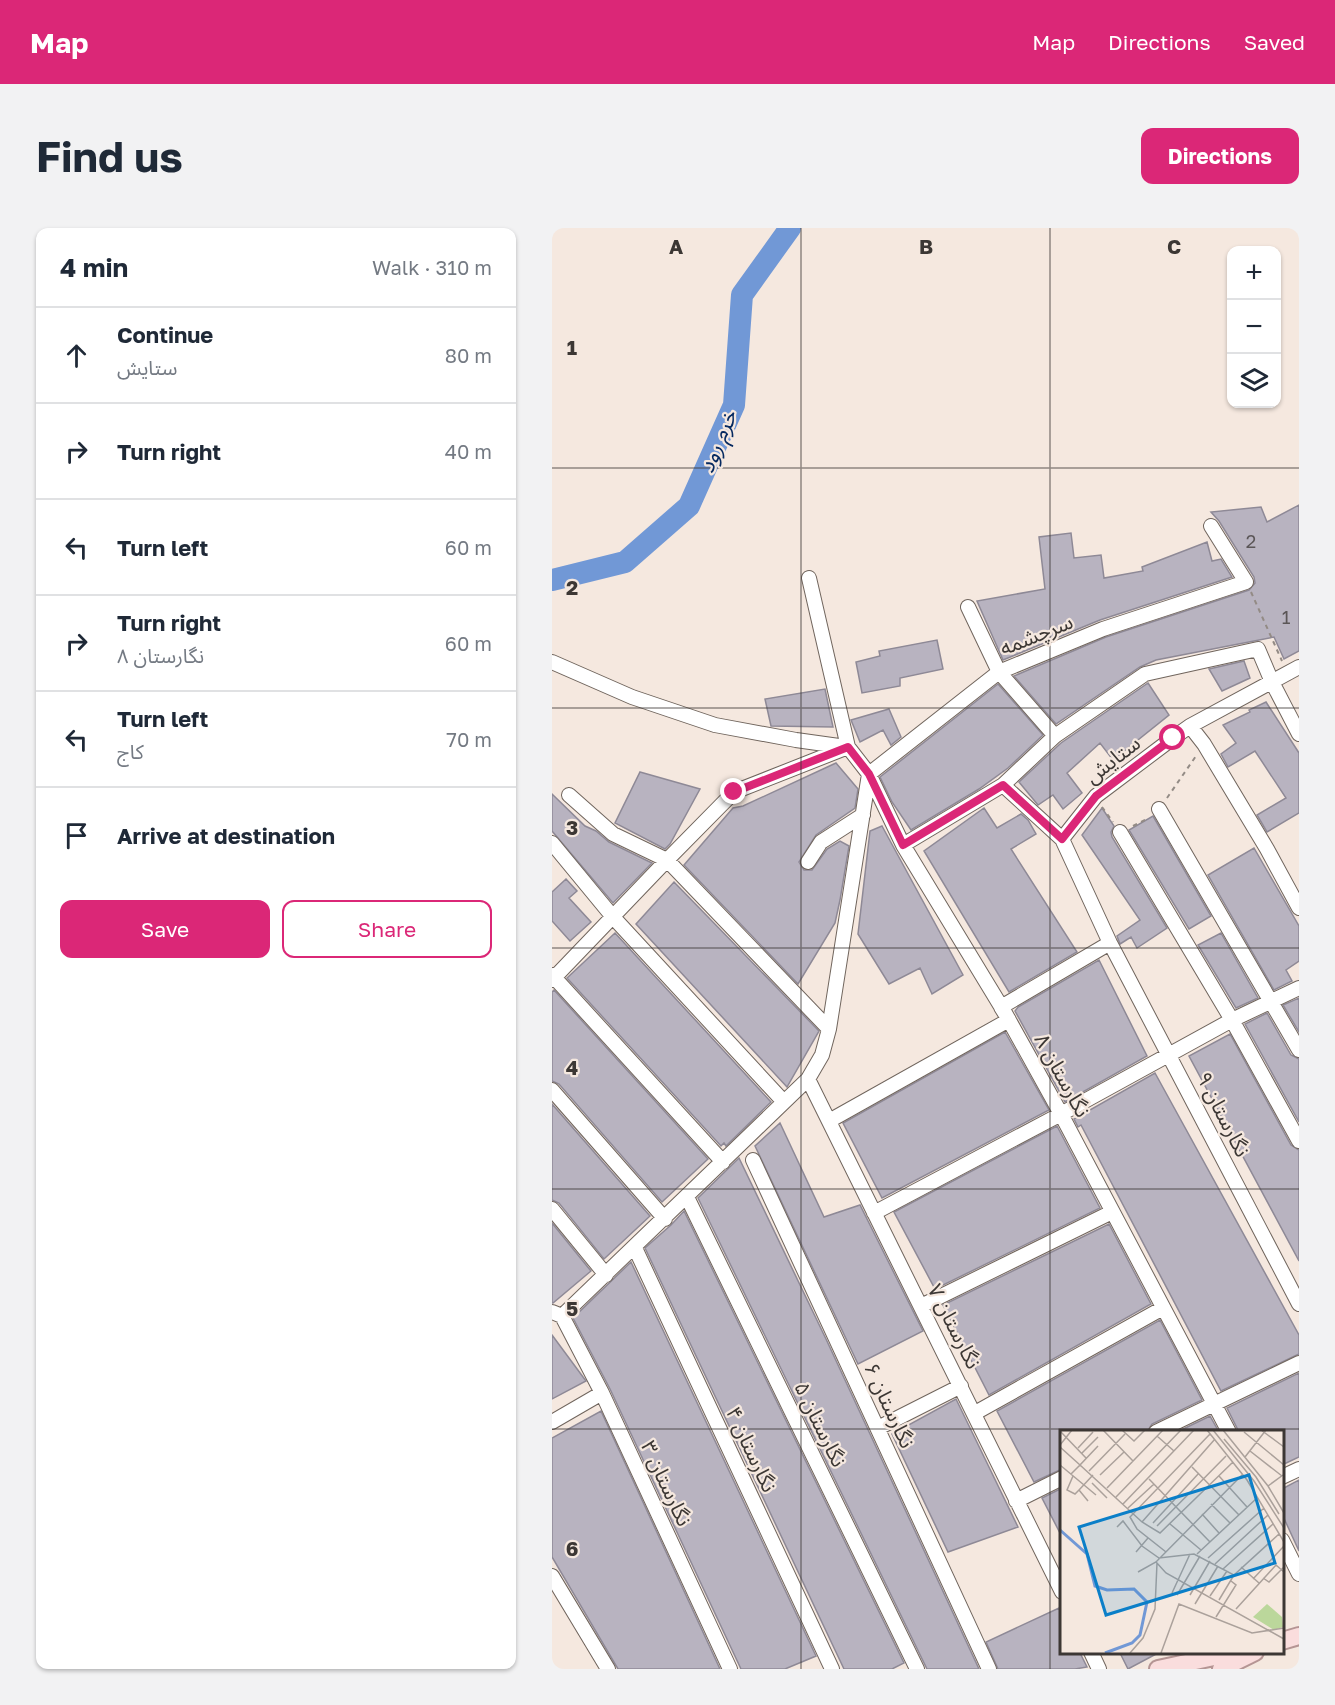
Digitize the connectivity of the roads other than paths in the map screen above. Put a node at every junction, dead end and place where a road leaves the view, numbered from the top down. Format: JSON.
{"nodes":[{"id":1,"x":1211,"y":526,"type":"dead end"},
{"id":2,"x":809,"y":578,"type":"dead end"},
{"id":3,"x":968,"y":608,"type":"dead end"},
{"id":4,"x":552,"y":662,"type":"edge"},
{"id":5,"x":1293,"y":670,"type":"edge"},
{"id":6,"x":999,"y":672,"type":"junction"},
{"id":7,"x":1272,"y":682,"type":"junction"},
{"id":8,"x":1190,"y":726,"type":"junction"},
{"id":9,"x":1299,"y":734,"type":"edge"},
{"id":10,"x":1055,"y":736,"type":"junction"},
{"id":11,"x":848,"y":747,"type":"junction"},
{"id":12,"x":869,"y":774,"type":"junction"},
{"id":13,"x":1003,"y":785,"type":"junction"},
{"id":14,"x":569,"y":795,"type":"dead end"},
{"id":15,"x":1159,"y":809,"type":"dead end"},
{"id":16,"x":863,"y":815,"type":"junction"},
{"id":17,"x":1120,"y":832,"type":"dead end"},
{"id":18,"x":1062,"y":839,"type":"junction"},
{"id":19,"x":552,"y":843,"type":"edge"},
{"id":20,"x":903,"y":845,"type":"junction"},
{"id":21,"x":666,"y":860,"type":"junction"},
{"id":22,"x":808,"y":862,"type":"dead end"},
{"id":23,"x":1299,"y":908,"type":"edge"},
{"id":24,"x":613,"y":916,"type":"junction"},
{"id":25,"x":1110,"y":943,"type":"junction"},
{"id":26,"x":553,"y":978,"type":"edge"},
{"id":27,"x":1299,"y":988,"type":"edge"},
{"id":28,"x":1272,"y":1002,"type":"junction"},
{"id":29,"x":1001,"y":1007,"type":"junction"},
{"id":30,"x":1009,"y":1020,"type":"junction"},
{"id":31,"x":1232,"y":1020,"type":"junction"},
{"id":32,"x":829,"y":1029,"type":"junction"},
{"id":33,"x":1299,"y":1050,"type":"edge"},
{"id":34,"x":1170,"y":1055,"type":"junction"},
{"id":35,"x":808,"y":1079,"type":"junction"},
{"id":36,"x":552,"y":1090,"type":"edge"},
{"id":37,"x":784,"y":1102,"type":"junction"},
{"id":38,"x":1061,"y":1114,"type":"junction"},
{"id":39,"x":829,"y":1121,"type":"junction"},
{"id":40,"x":1299,"y":1141,"type":"edge"},
{"id":41,"x":753,"y":1160,"type":"dead end"},
{"id":42,"x":723,"y":1161,"type":"junction"},
{"id":43,"x":687,"y":1197,"type":"junction"},
{"id":44,"x":552,"y":1209,"type":"edge"},
{"id":45,"x":1112,"y":1212,"type":"junction"},
{"id":46,"x":874,"y":1213,"type":"junction"},
{"id":47,"x":665,"y":1219,"type":"junction"},
{"id":48,"x":635,"y":1248,"type":"junction"},
{"id":49,"x":606,"y":1275,"type":"junction"},
{"id":50,"x":1299,"y":1304,"type":"edge"},
{"id":51,"x":921,"y":1306,"type":"junction"},
{"id":52,"x":1163,"y":1308,"type":"junction"},
{"id":53,"x":557,"y":1314,"type":"edge"},
{"id":54,"x":1299,"y":1363,"type":"edge"},
{"id":55,"x":962,"y":1386,"type":"junction"},
{"id":56,"x":602,"y":1393,"type":"junction"},
{"id":57,"x":1214,"y":1403,"type":"junction"},
{"id":58,"x":975,"y":1413,"type":"junction"},
{"id":59,"x":552,"y":1422,"type":"edge"},
{"id":60,"x":878,"y":1428,"type":"junction"},
{"id":61,"x":1160,"y":1430,"type":"edge"},
{"id":62,"x":1228,"y":1430,"type":"edge"},
{"id":63,"x":1299,"y":1469,"type":"edge"},
{"id":64,"x":1284,"y":1476,"type":"edge"},
{"id":65,"x":1060,"y":1479,"type":"edge"},
{"id":66,"x":1016,"y":1501,"type":"junction"},
{"id":67,"x":1284,"y":1544,"type":"edge"},
{"id":68,"x":1299,"y":1574,"type":"edge"},
{"id":69,"x":552,"y":1576,"type":"edge"},
{"id":70,"x":1060,"y":1585,"type":"edge"},
{"id":71,"x":1299,"y":1636,"type":"edge"},
{"id":72,"x":1284,"y":1640,"type":"edge"},
{"id":73,"x":1092,"y":1654,"type":"edge"},
{"id":74,"x":1232,"y":1654,"type":"edge"},
{"id":75,"x":1253,"y":1654,"type":"edge"},
{"id":76,"x":608,"y":1669,"type":"edge"},
{"id":77,"x":730,"y":1669,"type":"edge"},
{"id":78,"x":832,"y":1669,"type":"edge"},
{"id":79,"x":917,"y":1669,"type":"edge"},
{"id":80,"x":989,"y":1669,"type":"edge"},
{"id":81,"x":1099,"y":1669,"type":"edge"},
{"id":82,"x":1158,"y":1669,"type":"edge"},
{"id":83,"x":1221,"y":1669,"type":"edge"}],
"edges":[{"from":1,"to":6,"type":"street","name":"سرچشمه"},
{"from":2,"to":11,"type":"street"},
{"from":3,"to":6,"type":"street"},
{"from":4,"to":11,"type":"street"},
{"from":5,"to":7,"type":"street","name":"ستایش"},
{"from":6,"to":10,"type":"street"},
{"from":6,"to":12,"type":"street","name":"سرچشمه"},
{"from":7,"to":8,"type":"street","name":"ستایش"},
{"from":7,"to":9,"type":"street"},
{"from":7,"to":10,"type":"street"},
{"from":8,"to":18,"type":"street","name":"ستایش"},
{"from":8,"to":23,"type":"street"},
{"from":10,"to":13,"type":"street"},
{"from":11,"to":12,"type":"street"},
{"from":11,"to":21,"type":"street"},
{"from":12,"to":16,"type":"street"},
{"from":12,"to":20,"type":"street"},
{"from":13,"to":18,"type":"street"},
{"from":13,"to":20,"type":"street"},
{"from":14,"to":21,"type":"street"},
{"from":15,"to":28,"type":"street"},
{"from":16,"to":22,"type":"street"},
{"from":16,"to":32,"type":"street"},
{"from":17,"to":31,"type":"street"},
{"from":18,"to":25,"type":"street"},
{"from":19,"to":24,"type":"street"},
{"from":20,"to":29,"type":"street"},
{"from":21,"to":24,"type":"street"},
{"from":21,"to":32,"type":"street"},
{"from":24,"to":26,"type":"street"},
{"from":24,"to":37,"type":"street"},
{"from":25,"to":29,"type":"street"},
{"from":25,"to":34,"type":"street","name":"نگارستان ۹"},
{"from":26,"to":42,"type":"street"},
{"from":27,"to":28,"type":"street"},
{"from":28,"to":31,"type":"street"},
{"from":28,"to":33,"type":"street"},
{"from":29,"to":30,"type":"street","name":"نگارستان ۸"},
{"from":30,"to":38,"type":"street","name":"نگارستان ۸"},
{"from":30,"to":39,"type":"street"},
{"from":31,"to":34,"type":"street"},
{"from":31,"to":40,"type":"street"},
{"from":32,"to":35,"type":"street"},
{"from":34,"to":38,"type":"street"},
{"from":34,"to":50,"type":"street","name":"نگارستان ۹"},
{"from":35,"to":37,"type":"street"},
{"from":35,"to":39,"type":"street","name":"نگارستان ۷"},
{"from":36,"to":47,"type":"street"},
{"from":37,"to":42,"type":"street"},
{"from":38,"to":45,"type":"street","name":"نگارستان ۸"},
{"from":38,"to":46,"type":"street"},
{"from":39,"to":46,"type":"street","name":"نگارستان ۷"},
{"from":41,"to":60,"type":"street","name":"نگارستان ۶"},
{"from":42,"to":43,"type":"street"},
{"from":43,"to":47,"type":"street"},
{"from":43,"to":79,"type":"street","name":"نگارستان ۵"},
{"from":44,"to":49,"type":"street"},
{"from":45,"to":51,"type":"street"},
{"from":45,"to":52,"type":"street","name":"نگارستان ۸"},
{"from":46,"to":51,"type":"street","name":"نگارستان ۷"},
{"from":47,"to":48,"type":"street"},
{"from":48,"to":49,"type":"street"},
{"from":48,"to":78,"type":"street","name":"نگارستان ۴"},
{"from":49,"to":53,"type":"street"},
{"from":51,"to":55,"type":"street","name":"نگارستان ۷"},
{"from":52,"to":57,"type":"street","name":"نگارستان ۸"},
{"from":52,"to":58,"type":"street"},
{"from":53,"to":56,"type":"street","name":"نگارستان ۳"},
{"from":54,"to":57,"type":"street"},
{"from":55,"to":58,"type":"street","name":"نگارستان ۷"},
{"from":55,"to":60,"type":"street"},
{"from":56,"to":59,"type":"street"},
{"from":56,"to":77,"type":"street","name":"نگارستان ۳"},
{"from":57,"to":61,"type":"street"},
{"from":57,"to":62,"type":"street","name":"نگارستان ۸"},
{"from":58,"to":66,"type":"street","name":"نگارستان ۷"},
{"from":60,"to":80,"type":"street","name":"نگارستان ۶"},
{"from":63,"to":64,"type":"street"},
{"from":65,"to":66,"type":"street"},
{"from":66,"to":70,"type":"street","name":"نگارستان ۷"},
{"from":67,"to":68,"type":"street"},
{"from":69,"to":76,"type":"street"},
{"from":71,"to":72,"type":"main road"},
{"from":73,"to":81,"type":"street"},
{"from":74,"to":82,"type":"main road"},
{"from":75,"to":83,"type":"main road"}]}
